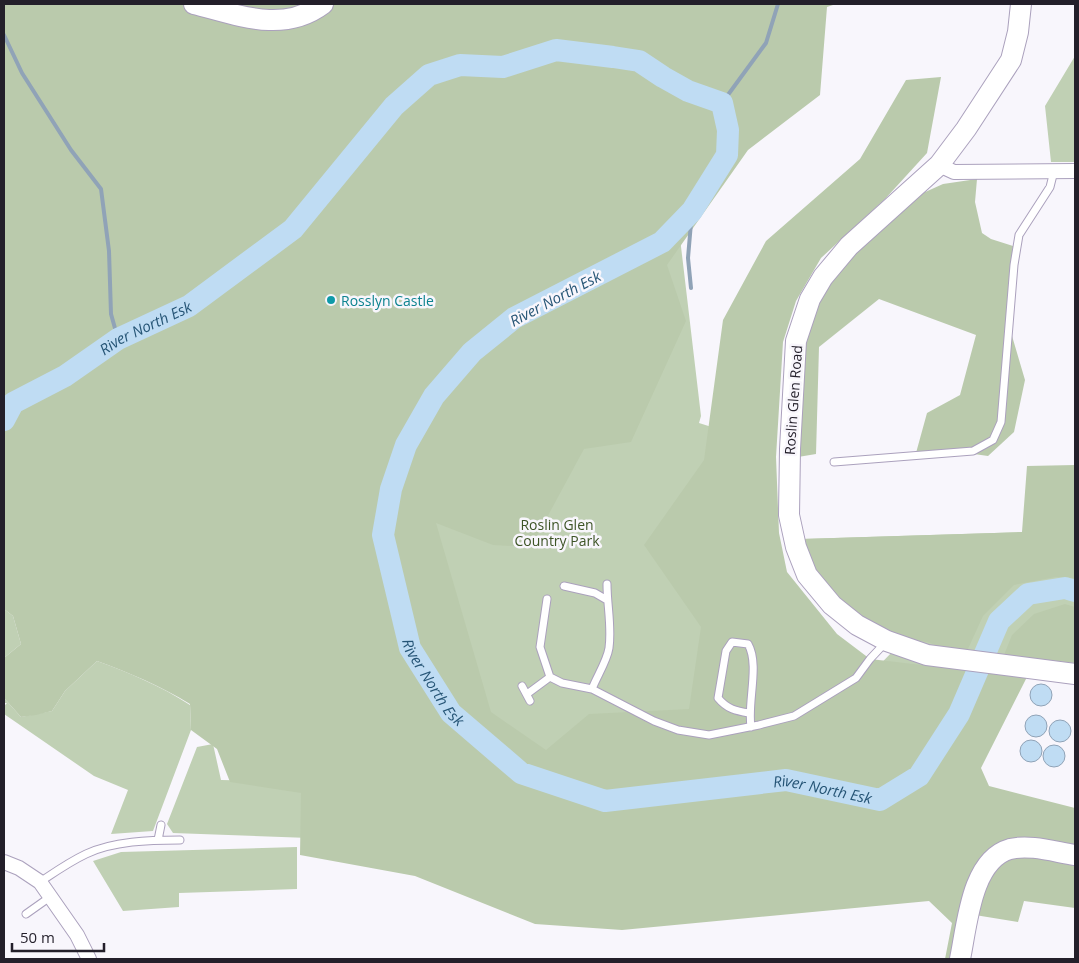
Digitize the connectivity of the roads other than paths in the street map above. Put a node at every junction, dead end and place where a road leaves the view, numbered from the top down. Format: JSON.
{"nodes":[{"id":1,"x":194,"y":4,"type":"edge"},
{"id":2,"x":323,"y":4,"type":"edge"},
{"id":3,"x":1021,"y":4,"type":"edge"},
{"id":4,"x":939,"y":165,"type":"junction"},
{"id":5,"x":1054,"y":171,"type":"junction"},
{"id":6,"x":1075,"y":171,"type":"edge"},
{"id":7,"x":834,"y":462,"type":"dead end"},
{"id":8,"x":607,"y":584,"type":"dead end"},
{"id":9,"x":564,"y":586,"type":"dead end"},
{"id":10,"x":547,"y":599,"type":"dead end"},
{"id":11,"x":607,"y":600,"type":"junction"},
{"id":12,"x":887,"y":641,"type":"junction"},
{"id":13,"x":1075,"y":674,"type":"edge"},
{"id":14,"x":550,"y":677,"type":"junction"},
{"id":15,"x":522,"y":686,"type":"dead end"},
{"id":16,"x":592,"y":689,"type":"junction"},
{"id":17,"x":527,"y":694,"type":"junction"},
{"id":18,"x":530,"y":702,"type":"dead end"},
{"id":19,"x":749,"y":713,"type":"junction"},
{"id":20,"x":751,"y":727,"type":"junction"},
{"id":21,"x":162,"y":825,"type":"dead end"},
{"id":22,"x":158,"y":840,"type":"junction"},
{"id":23,"x":180,"y":840,"type":"dead end"},
{"id":24,"x":1075,"y":855,"type":"edge"},
{"id":25,"x":4,"y":862,"type":"edge"},
{"id":26,"x":40,"y":882,"type":"junction"},
{"id":27,"x":50,"y":897,"type":"junction"},
{"id":28,"x":26,"y":914,"type":"dead end"},
{"id":29,"x":89,"y":959,"type":"edge"},
{"id":30,"x":960,"y":959,"type":"edge"}],
"edges":[{"from":1,"to":2,"type":"main road"},
{"from":3,"to":4,"type":"main road","name":"Roslin Glen Road"},
{"from":4,"to":5,"type":"street"},
{"from":4,"to":12,"type":"main road","name":"Roslin Glen Road"},
{"from":5,"to":6,"type":"street"},
{"from":5,"to":7,"type":"lane"},
{"from":8,"to":11,"type":"lane"},
{"from":9,"to":11,"type":"lane"},
{"from":10,"to":14,"type":"lane"},
{"from":11,"to":16,"type":"lane"},
{"from":12,"to":13,"type":"main road","name":"Roslin Glen Road"},
{"from":12,"to":20,"type":"lane"},
{"from":14,"to":16,"type":"lane"},
{"from":14,"to":17,"type":"lane"},
{"from":15,"to":17,"type":"lane"},
{"from":16,"to":20,"type":"lane"},
{"from":17,"to":18,"type":"lane"},
{"from":19,"to":19,"type":"lane"},
{"from":19,"to":20,"type":"lane"},
{"from":21,"to":22,"type":"lane"},
{"from":22,"to":23,"type":"lane"},
{"from":22,"to":26,"type":"lane"},
{"from":24,"to":30,"type":"main road"},
{"from":25,"to":26,"type":"street"},
{"from":26,"to":27,"type":"street"},
{"from":27,"to":28,"type":"lane"},
{"from":27,"to":29,"type":"street"}]}
